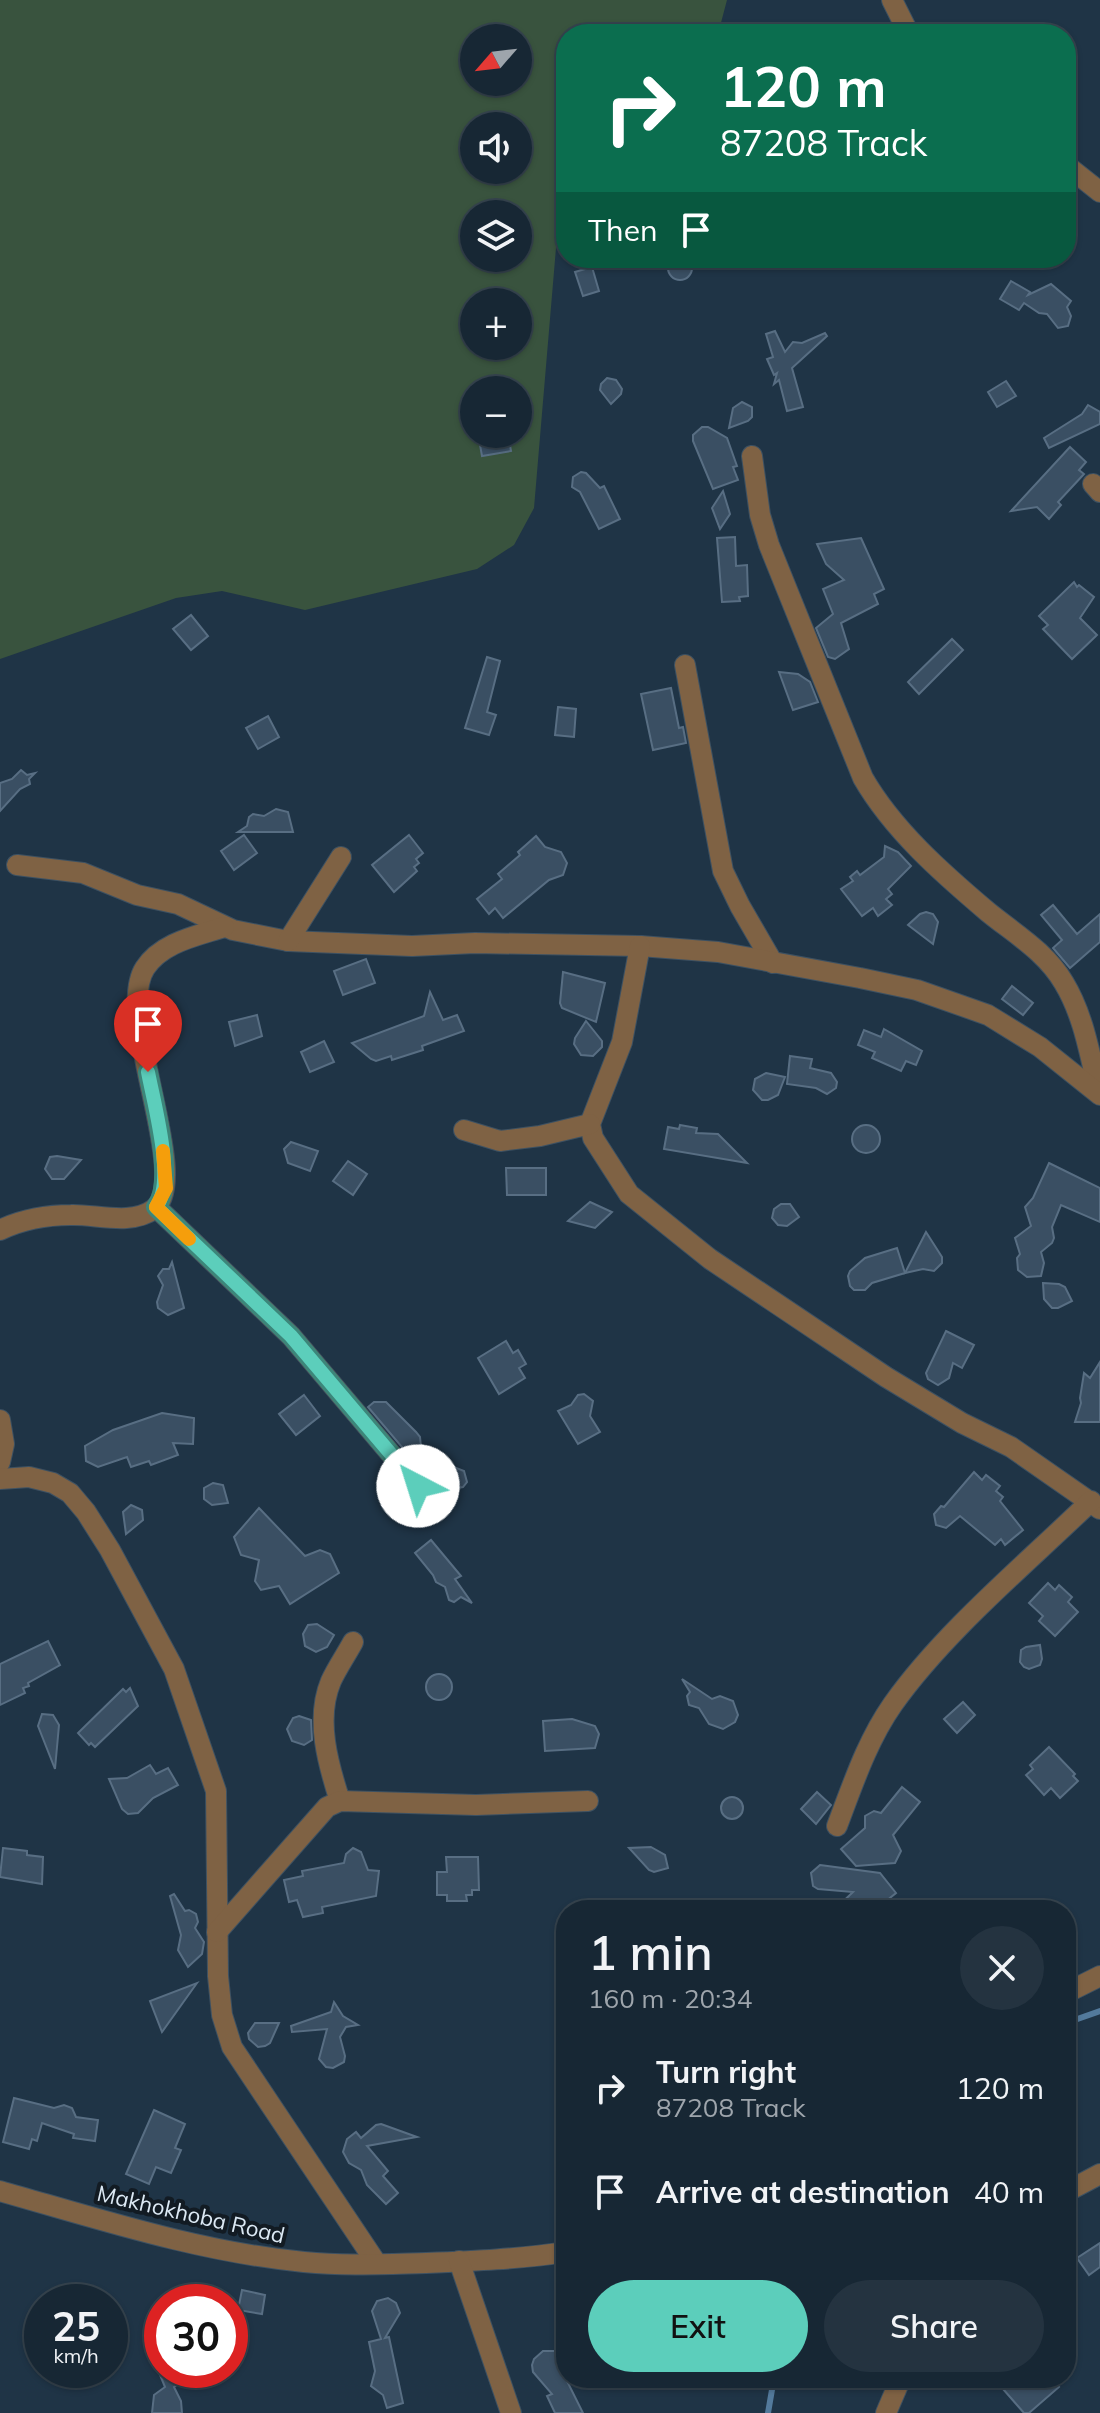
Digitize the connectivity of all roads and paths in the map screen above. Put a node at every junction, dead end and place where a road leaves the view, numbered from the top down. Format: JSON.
{"nodes":[{"id":1,"x":892,"y":0,"type":"edge"},
{"id":2,"x":904,"y":24,"type":"edge"},
{"id":3,"x":1076,"y":173,"type":"edge"},
{"id":4,"x":1100,"y":192,"type":"edge"},
{"id":5,"x":752,"y":456,"type":"dead end"},
{"id":6,"x":685,"y":665,"type":"dead end"},
{"id":7,"x":341,"y":857,"type":"dead end"},
{"id":8,"x":17,"y":865,"type":"dead end"},
{"id":9,"x":224,"y":927,"type":"junction"},
{"id":10,"x":288,"y":941,"type":"junction"},
{"id":11,"x":640,"y":946,"type":"junction"},
{"id":12,"x":773,"y":963,"type":"junction"},
{"id":13,"x":1099,"y":1094,"type":"edge"},
{"id":14,"x":590,"y":1124,"type":"junction"},
{"id":15,"x":464,"y":1130,"type":"dead end"},
{"id":16,"x":156,"y":1207,"type":"junction"},
{"id":17,"x":0,"y":1230,"type":"edge"},
{"id":18,"x":0,"y":1420,"type":"edge"},
{"id":19,"x":0,"y":1462,"type":"edge"},
{"id":20,"x":0,"y":1479,"type":"edge"},
{"id":21,"x":418,"y":1486,"type":"dead end"},
{"id":22,"x":1095,"y":1505,"type":"edge"},
{"id":23,"x":353,"y":1642,"type":"dead end"},
{"id":24,"x":340,"y":1801,"type":"junction"},
{"id":25,"x":588,"y":1801,"type":"dead end"},
{"id":26,"x":837,"y":1826,"type":"dead end"},
{"id":27,"x":217,"y":1932,"type":"junction"},
{"id":28,"x":1100,"y":1976,"type":"edge"},
{"id":29,"x":1076,"y":1988,"type":"edge"},
{"id":30,"x":1100,"y":2174,"type":"edge"},
{"id":31,"x":1076,"y":2187,"type":"edge"},
{"id":32,"x":0,"y":2191,"type":"edge"},
{"id":33,"x":556,"y":2253,"type":"edge"},
{"id":34,"x":459,"y":2261,"type":"junction"},
{"id":35,"x":377,"y":2264,"type":"junction"},
{"id":36,"x":897,"y":2388,"type":"edge"},
{"id":37,"x":511,"y":2413,"type":"edge"},
{"id":38,"x":886,"y":2413,"type":"edge"}],
"edges":[{"from":1,"to":2,"type":"street"},
{"from":3,"to":4,"type":"street"},
{"from":5,"to":13,"type":"street"},
{"from":6,"to":12,"type":"street"},
{"from":7,"to":10,"type":"street"},
{"from":8,"to":9,"type":"street"},
{"from":9,"to":10,"type":"street"},
{"from":9,"to":16,"type":"street"},
{"from":10,"to":11,"type":"street"},
{"from":11,"to":12,"type":"street"},
{"from":11,"to":14,"type":"street"},
{"from":12,"to":13,"type":"street"},
{"from":14,"to":15,"type":"street"},
{"from":14,"to":22,"type":"street"},
{"from":16,"to":17,"type":"street"},
{"from":16,"to":21,"type":"street"},
{"from":18,"to":19,"type":"street"},
{"from":20,"to":27,"type":"street"},
{"from":22,"to":26,"type":"street"},
{"from":23,"to":24,"type":"street"},
{"from":24,"to":25,"type":"street"},
{"from":24,"to":27,"type":"street"},
{"from":27,"to":35,"type":"street"},
{"from":28,"to":29,"type":"street"},
{"from":30,"to":31,"type":"street"},
{"from":32,"to":35,"type":"street","name":"Makhokhoba Road"},
{"from":33,"to":34,"type":"street","name":"Makhokhoba Road"},
{"from":34,"to":35,"type":"street","name":"Makhokhoba Road"},
{"from":34,"to":37,"type":"street"},
{"from":36,"to":38,"type":"street"}]}
